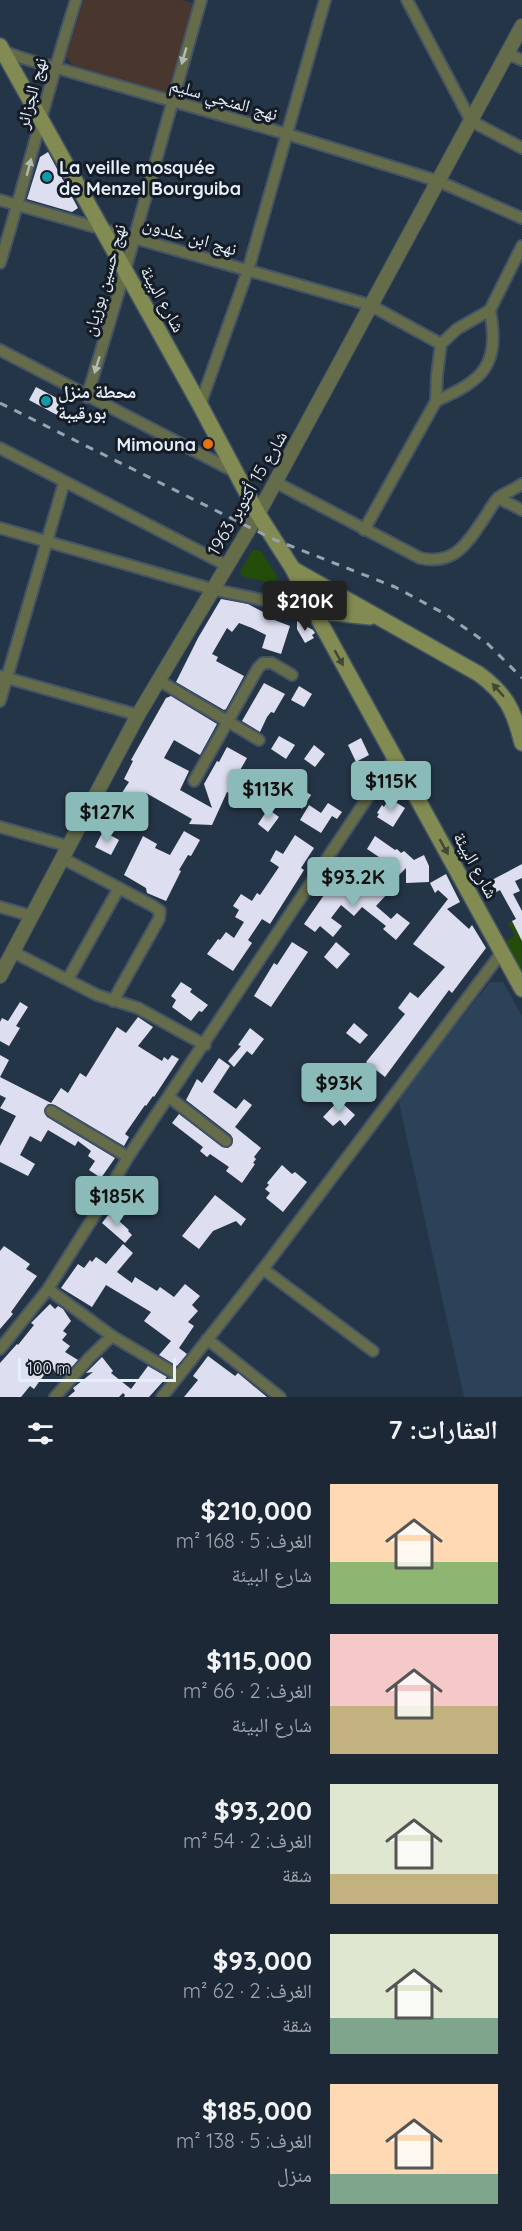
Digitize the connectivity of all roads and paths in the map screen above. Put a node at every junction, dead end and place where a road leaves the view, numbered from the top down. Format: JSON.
{"nodes":[{"id":1,"x":76,"y":0,"type":"edge"},
{"id":2,"x":201,"y":0,"type":"edge"},
{"id":3,"x":325,"y":0,"type":"edge"},
{"id":4,"x":407,"y":0,"type":"edge"},
{"id":5,"x":522,"y":26,"type":"edge"},
{"id":6,"x":1,"y":49,"type":"edge"},
{"id":7,"x":508,"y":54,"type":"junction"},
{"id":8,"x":522,"y":60,"type":"edge"},
{"id":9,"x":54,"y":68,"type":"junction"},
{"id":10,"x":171,"y":102,"type":"junction"},
{"id":11,"x":41,"y":120,"type":"junction"},
{"id":12,"x":471,"y":121,"type":"junction"},
{"id":13,"x":287,"y":134,"type":"junction"},
{"id":14,"x":522,"y":148,"type":"edge"},
{"id":15,"x":438,"y":181,"type":"junction"},
{"id":16,"x":0,"y":200,"type":"edge"},
{"id":17,"x":18,"y":205,"type":"junction"},
{"id":18,"x":522,"y":218,"type":"edge"},
{"id":19,"x":101,"y":229,"type":"junction"},
{"id":20,"x":133,"y":238,"type":"junction"},
{"id":21,"x":522,"y":246,"type":"edge"},
{"id":22,"x":0,"y":263,"type":"edge"},
{"id":23,"x":248,"y":270,"type":"junction"},
{"id":24,"x":125,"y":271,"type":"junction"},
{"id":25,"x":370,"y":305,"type":"junction"},
{"id":26,"x":490,"y":310,"type":"junction"},
{"id":27,"x":441,"y":344,"type":"junction"},
{"id":28,"x":0,"y":350,"type":"edge"},
{"id":29,"x":87,"y":397,"type":"junction"},
{"id":30,"x":436,"y":401,"type":"junction"},
{"id":31,"x":200,"y":405,"type":"junction"},
{"id":32,"x":0,"y":448,"type":"edge"},
{"id":33,"x":237,"y":474,"type":"junction"},
{"id":34,"x":275,"y":482,"type":"junction"},
{"id":35,"x":64,"y":483,"type":"junction"},
{"id":36,"x":522,"y":484,"type":"edge"},
{"id":37,"x":498,"y":498,"type":"junction"},
{"id":38,"x":522,"y":510,"type":"edge"},
{"id":39,"x":258,"y":514,"type":"junction"},
{"id":40,"x":0,"y":528,"type":"edge"},
{"id":41,"x":364,"y":530,"type":"junction"},
{"id":42,"x":47,"y":542,"type":"junction"},
{"id":43,"x":226,"y":565,"type":"junction"},
{"id":44,"x":293,"y":569,"type":"junction"},
{"id":45,"x":212,"y":589,"type":"junction"},
{"id":46,"x":314,"y":611,"type":"junction"},
{"id":47,"x":382,"y":619,"type":"junction"},
{"id":48,"x":292,"y":675,"type":"dead end"},
{"id":49,"x":4,"y":677,"type":"edge"},
{"id":50,"x":158,"y":680,"type":"junction"},
{"id":51,"x":0,"y":701,"type":"edge"},
{"id":52,"x":138,"y":715,"type":"junction"},
{"id":53,"x":228,"y":721,"type":"junction"},
{"id":54,"x":259,"y":740,"type":"dead end"},
{"id":55,"x":522,"y":743,"type":"edge"},
{"id":56,"x":394,"y":758,"type":"junction"},
{"id":57,"x":194,"y":781,"type":"dead end"},
{"id":58,"x":0,"y":827,"type":"edge"},
{"id":59,"x":65,"y":852,"type":"junction"},
{"id":60,"x":119,"y":888,"type":"junction"},
{"id":61,"x":0,"y":907,"type":"edge"},
{"id":62,"x":32,"y":916,"type":"junction"},
{"id":63,"x":13,"y":952,"type":"junction"},
{"id":64,"x":502,"y":952,"type":"junction"},
{"id":65,"x":0,"y":976,"type":"edge"},
{"id":66,"x":68,"y":979,"type":"junction"},
{"id":67,"x":522,"y":989,"type":"edge"},
{"id":68,"x":113,"y":1001,"type":"junction"},
{"id":69,"x":205,"y":1045,"type":"junction"},
{"id":70,"x":169,"y":1097,"type":"junction"},
{"id":71,"x":51,"y":1111,"type":"dead end"},
{"id":72,"x":226,"y":1141,"type":"dead end"},
{"id":73,"x":128,"y":1157,"type":"junction"},
{"id":74,"x":263,"y":1269,"type":"junction"},
{"id":75,"x":48,"y":1289,"type":"junction"},
{"id":76,"x":112,"y":1336,"type":"junction"},
{"id":77,"x":207,"y":1339,"type":"junction"},
{"id":78,"x":0,"y":1349,"type":"edge"},
{"id":79,"x":373,"y":1351,"type":"dead end"},
{"id":80,"x":178,"y":1375,"type":"junction"},
{"id":81,"x":55,"y":1397,"type":"edge"},
{"id":82,"x":162,"y":1397,"type":"edge"},
{"id":83,"x":280,"y":1397,"type":"edge"}],
"edges":[{"from":1,"to":9,"type":"street","name":"نهج الجزائر"},
{"from":2,"to":10,"type":"street","name":"نهج حسين بوزيان","one_way":true},
{"from":3,"to":13,"type":"street"},
{"from":4,"to":12,"type":"street"},
{"from":5,"to":7,"type":"street","name":"شارع 15 أكتوبر 1963"},
{"from":6,"to":9,"type":"street","name":"نهج المنجي سليم"},
{"from":6,"to":11,"type":"main road","name":"شارع البيئة"},
{"from":7,"to":8,"type":"street"},
{"from":7,"to":12,"type":"street","name":"شارع 15 أكتوبر 1963"},
{"from":9,"to":10,"type":"street","name":"نهج المنجي سليم"},
{"from":9,"to":11,"type":"street","name":"نهج الجزائر"},
{"from":10,"to":13,"type":"street","name":"نهج المنجي سليم"},
{"from":10,"to":20,"type":"street","name":"نهج حسين بوزيان"},
{"from":17,"to":11,"type":"street","name":"نهج الجزائر","one_way":true},
{"from":11,"to":19,"type":"main road","name":"شارع البيئة"},
{"from":12,"to":14,"type":"street"},
{"from":12,"to":15,"type":"street","name":"شارع 15 أكتوبر 1963"},
{"from":13,"to":15,"type":"street","name":"نهج المنجي سليم"},
{"from":13,"to":23,"type":"street"},
{"from":15,"to":18,"type":"street","name":"نهج المنجي سليم"},
{"from":15,"to":25,"type":"street","name":"شارع 15 أكتوبر 1963"},
{"from":16,"to":17,"type":"street","name":"نهج ابن خلدون"},
{"from":17,"to":19,"type":"street","name":"نهج ابن خلدون"},
{"from":17,"to":22,"type":"street","name":"نهج الجزائر"},
{"from":19,"to":20,"type":"street","name":"نهج ابن خلدون"},
{"from":19,"to":24,"type":"main road","name":"شارع البيئة"},
{"from":20,"to":23,"type":"street","name":"نهج ابن خلدون"},
{"from":20,"to":24,"type":"street","name":"نهج حسين بوزيان"},
{"from":21,"to":26,"type":"street"},
{"from":23,"to":25,"type":"street","name":"نهج ابن خلدون"},
{"from":23,"to":31,"type":"street"},
{"from":24,"to":29,"type":"street","name":"نهج حسين بوزيان","one_way":true},
{"from":24,"to":31,"type":"main road","name":"شارع البيئة"},
{"from":25,"to":27,"type":"street","name":"نهج ابن خلدون"},
{"from":25,"to":34,"type":"street","name":"شارع 15 أكتوبر 1963"},
{"from":26,"to":27,"type":"street"},
{"from":26,"to":30,"type":"street"},
{"from":27,"to":30,"type":"street"},
{"from":28,"to":29,"type":"street"},
{"from":29,"to":33,"type":"street"},
{"from":30,"to":41,"type":"street"},
{"from":31,"to":33,"type":"main road","name":"شارع البيئة"},
{"from":32,"to":35,"type":"street"},
{"from":33,"to":39,"type":"main road","name":"شارع البيئة"},
{"from":34,"to":39,"type":"street","name":"شارع 15 أكتوبر 1963"},
{"from":34,"to":41,"type":"street"},
{"from":35,"to":42,"type":"street"},
{"from":35,"to":43,"type":"street"},
{"from":36,"to":37,"type":"street"},
{"from":37,"to":38,"type":"street"},
{"from":37,"to":41,"type":"street"},
{"from":39,"to":43,"type":"street","name":"شارع 15 أكتوبر 1963"},
{"from":39,"to":44,"type":"main road","name":"شارع البيئة"},
{"from":40,"to":42,"type":"street"},
{"from":42,"to":45,"type":"street"},
{"from":42,"to":49,"type":"street"},
{"from":43,"to":45,"type":"street","name":"شارع 15 أكتوبر 1963"},
{"from":44,"to":46,"type":"main road","name":"شارع البيئة"},
{"from":44,"to":47,"type":"main road","name":"شارع البيئة"},
{"from":45,"to":46,"type":"street"},
{"from":45,"to":50,"type":"street","name":"شارع 15 أكتوبر 1963"},
{"from":46,"to":47,"type":"main road"},
{"from":46,"to":56,"type":"main road","name":"شارع البيئة","one_way":true},
{"from":55,"to":47,"type":"main road","name":"شارع البيئة","one_way":true},
{"from":48,"to":53,"type":"street"},
{"from":49,"to":51,"type":"street"},
{"from":49,"to":52,"type":"street"},
{"from":50,"to":52,"type":"street","name":"شارع 15 أكتوبر 1963"},
{"from":50,"to":53,"type":"street"},
{"from":52,"to":59,"type":"street","name":"شارع 15 أكتوبر 1963"},
{"from":53,"to":54,"type":"street"},
{"from":53,"to":57,"type":"street"},
{"from":56,"to":64,"type":"main road","name":"شارع البيئة","one_way":true},
{"from":56,"to":69,"type":"street"},
{"from":58,"to":59,"type":"street"},
{"from":59,"to":60,"type":"street"},
{"from":59,"to":62,"type":"street","name":"شارع 15 أكتوبر 1963"},
{"from":60,"to":66,"type":"street"},
{"from":60,"to":68,"type":"street"},
{"from":61,"to":62,"type":"street"},
{"from":62,"to":63,"type":"street","name":"شارع 15 أكتوبر 1963"},
{"from":63,"to":65,"type":"street","name":"شارع 15 أكتوبر 1963"},
{"from":63,"to":66,"type":"street"},
{"from":64,"to":67,"type":"main road","name":"شارع البيئة"},
{"from":64,"to":74,"type":"street"},
{"from":66,"to":68,"type":"street"},
{"from":68,"to":69,"type":"street"},
{"from":69,"to":70,"type":"street"},
{"from":70,"to":72,"type":"street"},
{"from":70,"to":73,"type":"street"},
{"from":71,"to":73,"type":"street"},
{"from":73,"to":75,"type":"street"},
{"from":74,"to":77,"type":"street"},
{"from":74,"to":79,"type":"street"},
{"from":75,"to":76,"type":"street"},
{"from":75,"to":78,"type":"street"},
{"from":76,"to":80,"type":"street"},
{"from":76,"to":81,"type":"street"},
{"from":77,"to":80,"type":"street"},
{"from":77,"to":83,"type":"street"},
{"from":80,"to":82,"type":"street"}]}
